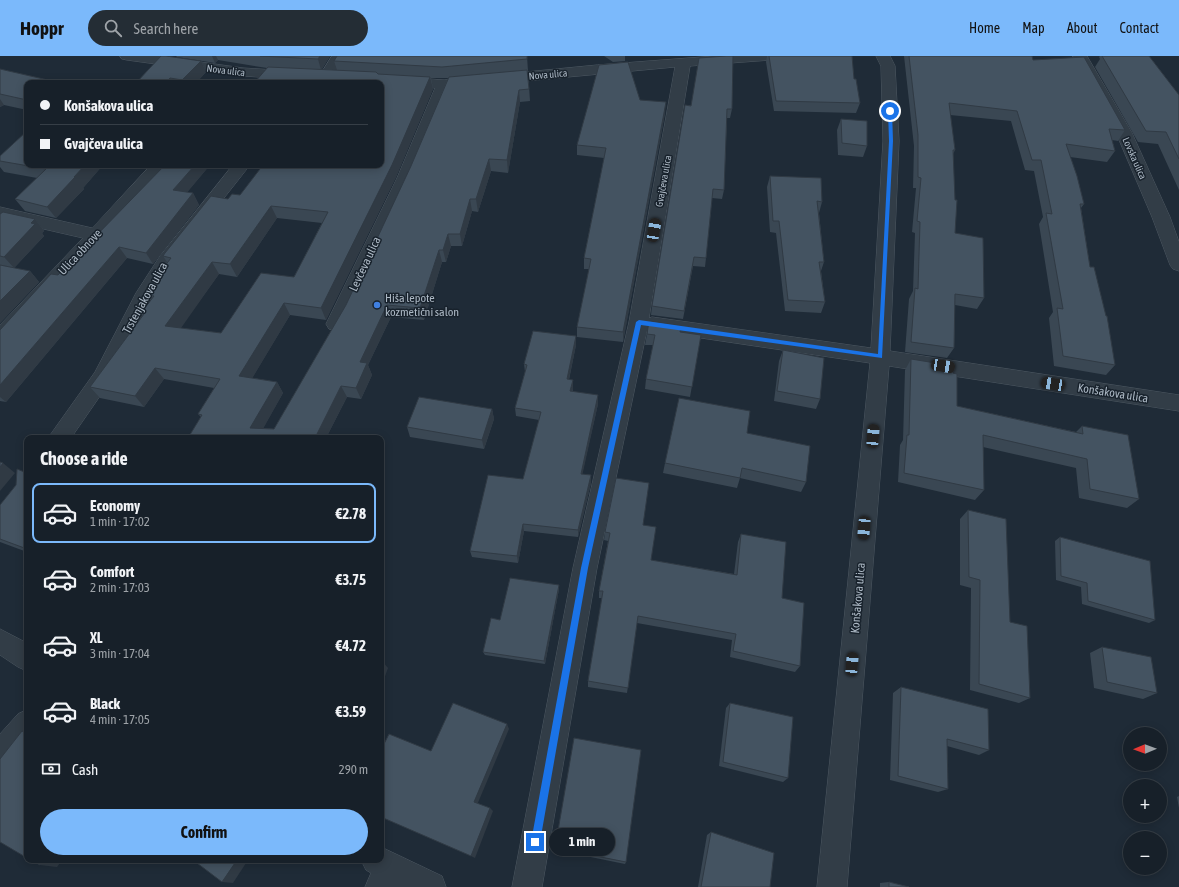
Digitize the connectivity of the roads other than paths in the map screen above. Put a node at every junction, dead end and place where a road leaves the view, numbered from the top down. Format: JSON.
{"nodes":[{"id":1,"x":127,"y":56,"type":"edge"},
{"id":2,"x":339,"y":56,"type":"edge"},
{"id":3,"x":581,"y":56,"type":"edge"},
{"id":4,"x":770,"y":56,"type":"edge"},
{"id":5,"x":883,"y":56,"type":"edge"},
{"id":6,"x":1080,"y":56,"type":"edge"},
{"id":7,"x":260,"y":62,"type":"edge"},
{"id":8,"x":683,"y":63,"type":"junction"},
{"id":9,"x":597,"y":69,"type":"junction"},
{"id":10,"x":242,"y":76,"type":"edge"},
{"id":11,"x":315,"y":77,"type":"junction"},
{"id":12,"x":342,"y":78,"type":"edge"},
{"id":13,"x":389,"y":81,"type":"edge"},
{"id":14,"x":444,"y":84,"type":"junction"},
{"id":15,"x":157,"y":168,"type":"edge"},
{"id":16,"x":240,"y":168,"type":"edge"},
{"id":17,"x":0,"y":213,"type":"edge"},
{"id":18,"x":96,"y":235,"type":"junction"},
{"id":19,"x":1179,"y":265,"type":"edge"},
{"id":20,"x":639,"y":322,"type":"junction"},
{"id":21,"x":329,"y":336,"type":"edge"},
{"id":22,"x":0,"y":337,"type":"edge"},
{"id":23,"x":880,"y":357,"type":"junction"},
{"id":24,"x":1179,"y":403,"type":"edge"},
{"id":25,"x":61,"y":435,"type":"edge"},
{"id":26,"x":0,"y":641,"type":"edge"},
{"id":27,"x":24,"y":656,"type":"edge"},
{"id":28,"x":24,"y":727,"type":"edge"},
{"id":29,"x":0,"y":755,"type":"edge"},
{"id":30,"x":382,"y":872,"type":"edge"},
{"id":31,"x":431,"y":887,"type":"edge"},
{"id":32,"x":527,"y":887,"type":"edge"},
{"id":33,"x":832,"y":887,"type":"edge"}],
"edges":[{"from":1,"to":10,"type":"street","name":"Nova ulica"},
{"from":2,"to":11,"type":"street"},
{"from":3,"to":9,"type":"street"},
{"from":4,"to":8,"type":"street","name":"Nova ulica"},
{"from":5,"to":23,"type":"street","name":"Konšakova ulica"},
{"from":6,"to":19,"type":"street","name":"Lovska ulica"},
{"from":7,"to":10,"type":"street"},
{"from":8,"to":9,"type":"street","name":"Nova ulica"},
{"from":8,"to":20,"type":"street","name":"Gvajčeva ulica"},
{"from":9,"to":14,"type":"street","name":"Nova ulica"},
{"from":10,"to":11,"type":"street","name":"Nova ulica"},
{"from":11,"to":12,"type":"street","name":"Nova ulica"},
{"from":13,"to":14,"type":"street","name":"Nova ulica"},
{"from":14,"to":21,"type":"street","name":"Levčeva ulica"},
{"from":15,"to":18,"type":"street","name":"Ulica obnove"},
{"from":16,"to":25,"type":"street","name":"Trstenjakova ulica"},
{"from":17,"to":18,"type":"street"},
{"from":18,"to":22,"type":"street","name":"Ulica obnove"},
{"from":20,"to":23,"type":"street"},
{"from":20,"to":32,"type":"street","name":"Gvajčeva ulica"},
{"from":23,"to":24,"type":"street","name":"Konšakova ulica"},
{"from":23,"to":33,"type":"street","name":"Konšakova ulica"},
{"from":26,"to":27,"type":"street"},
{"from":28,"to":29,"type":"street"},
{"from":30,"to":31,"type":"street"}]}
